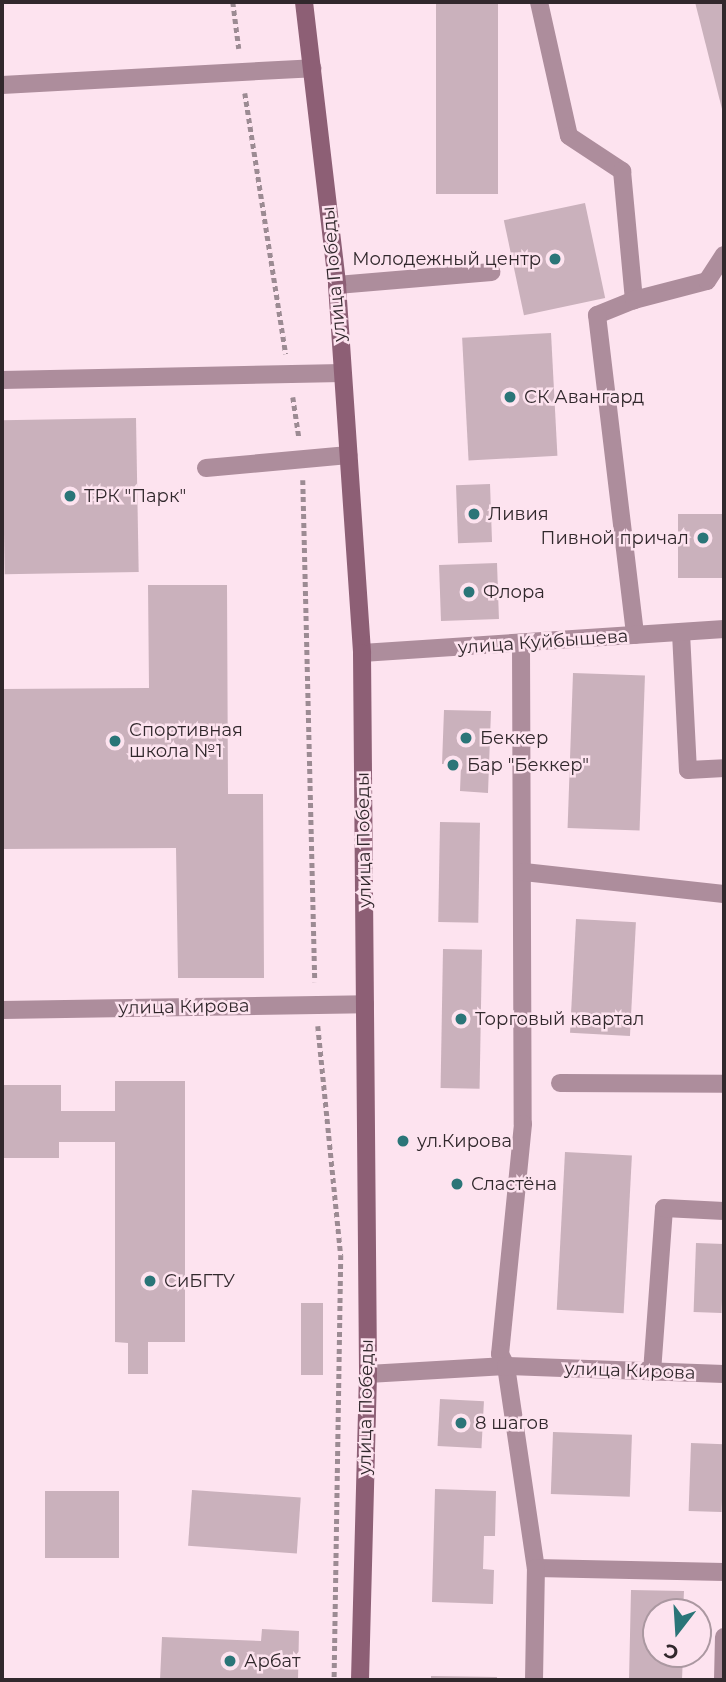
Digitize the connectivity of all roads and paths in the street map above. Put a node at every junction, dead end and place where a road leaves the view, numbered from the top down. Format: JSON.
{"nodes":[{"id":1,"x":233,"y":2,"type":"edge"},
{"id":2,"x":303,"y":2,"type":"edge"},
{"id":3,"x":540,"y":2,"type":"edge"},
{"id":4,"x":313,"y":68,"type":"junction"},
{"id":5,"x":242,"y":72,"type":"junction"},
{"id":6,"x":2,"y":85,"type":"edge"},
{"id":7,"x":724,"y":255,"type":"edge"},
{"id":8,"x":491,"y":272,"type":"dead end"},
{"id":9,"x":337,"y":285,"type":"junction"},
{"id":10,"x":634,"y":300,"type":"junction"},
{"id":11,"x":342,"y":373,"type":"junction"},
{"id":12,"x":289,"y":374,"type":"junction"},
{"id":13,"x":2,"y":380,"type":"edge"},
{"id":14,"x":348,"y":455,"type":"junction"},
{"id":15,"x":303,"y":459,"type":"junction"},
{"id":16,"x":206,"y":468,"type":"dead end"},
{"id":17,"x":724,"y":628,"type":"edge"},
{"id":18,"x":681,"y":633,"type":"junction"},
{"id":19,"x":635,"y":635,"type":"junction"},
{"id":20,"x":521,"y":645,"type":"junction"},
{"id":21,"x":362,"y":653,"type":"junction"},
{"id":22,"x":724,"y":768,"type":"edge"},
{"id":23,"x":524,"y":872,"type":"junction"},
{"id":24,"x":724,"y":894,"type":"edge"},
{"id":25,"x":365,"y":1004,"type":"junction"},
{"id":26,"x":315,"y":1005,"type":"junction"},
{"id":27,"x":2,"y":1010,"type":"edge"},
{"id":28,"x":561,"y":1083,"type":"dead end"},
{"id":29,"x":724,"y":1084,"type":"edge"},
{"id":30,"x":724,"y":1211,"type":"edge"},
{"id":31,"x":506,"y":1366,"type":"junction"},
{"id":32,"x":652,"y":1373,"type":"junction"},
{"id":33,"x":368,"y":1374,"type":"junction"},
{"id":34,"x":724,"y":1374,"type":"edge"},
{"id":35,"x":536,"y":1568,"type":"junction"},
{"id":36,"x":724,"y":1572,"type":"edge"},
{"id":37,"x":724,"y":1637,"type":"edge"},
{"id":38,"x":334,"y":1680,"type":"edge"},
{"id":39,"x":360,"y":1680,"type":"edge"},
{"id":40,"x":534,"y":1680,"type":"edge"},
{"id":41,"x":723,"y":1680,"type":"edge"}],
"edges":[{"from":1,"to":5,"type":"path"},
{"from":2,"to":4,"type":"street","name":"улица Победы"},
{"from":3,"to":10,"type":"street"},
{"from":4,"to":5,"type":"street"},
{"from":4,"to":9,"type":"street","name":"улица Победы"},
{"from":5,"to":6,"type":"street"},
{"from":5,"to":12,"type":"path"},
{"from":7,"to":10,"type":"street"},
{"from":8,"to":9,"type":"street"},
{"from":9,"to":11,"type":"street","name":"улица Победы"},
{"from":10,"to":19,"type":"street"},
{"from":11,"to":12,"type":"street"},
{"from":11,"to":14,"type":"street","name":"улица Победы"},
{"from":12,"to":13,"type":"street"},
{"from":12,"to":15,"type":"path"},
{"from":14,"to":15,"type":"street"},
{"from":14,"to":21,"type":"street","name":"улица Победы"},
{"from":15,"to":16,"type":"street"},
{"from":15,"to":26,"type":"path"},
{"from":17,"to":18,"type":"street","name":"улица Куйбышева"},
{"from":18,"to":19,"type":"street","name":"улица Куйбышева"},
{"from":18,"to":22,"type":"street"},
{"from":19,"to":20,"type":"street","name":"улица Куйбышева"},
{"from":20,"to":21,"type":"street","name":"улица Куйбышева"},
{"from":20,"to":23,"type":"street"},
{"from":21,"to":25,"type":"street","name":"улица Победы"},
{"from":23,"to":24,"type":"street"},
{"from":23,"to":31,"type":"street"},
{"from":25,"to":26,"type":"street","name":"улица Кирова"},
{"from":25,"to":33,"type":"street","name":"улица Победы"},
{"from":26,"to":27,"type":"street","name":"улица Кирова"},
{"from":26,"to":38,"type":"path"},
{"from":28,"to":29,"type":"street"},
{"from":30,"to":32,"type":"street"},
{"from":31,"to":32,"type":"street","name":"улица Кирова"},
{"from":31,"to":33,"type":"street","name":"улица Кирова"},
{"from":31,"to":35,"type":"street"},
{"from":32,"to":34,"type":"street","name":"улица Кирова"},
{"from":33,"to":39,"type":"street","name":"улица Победы"},
{"from":35,"to":36,"type":"street"},
{"from":35,"to":40,"type":"street"},
{"from":37,"to":41,"type":"street"}]}
